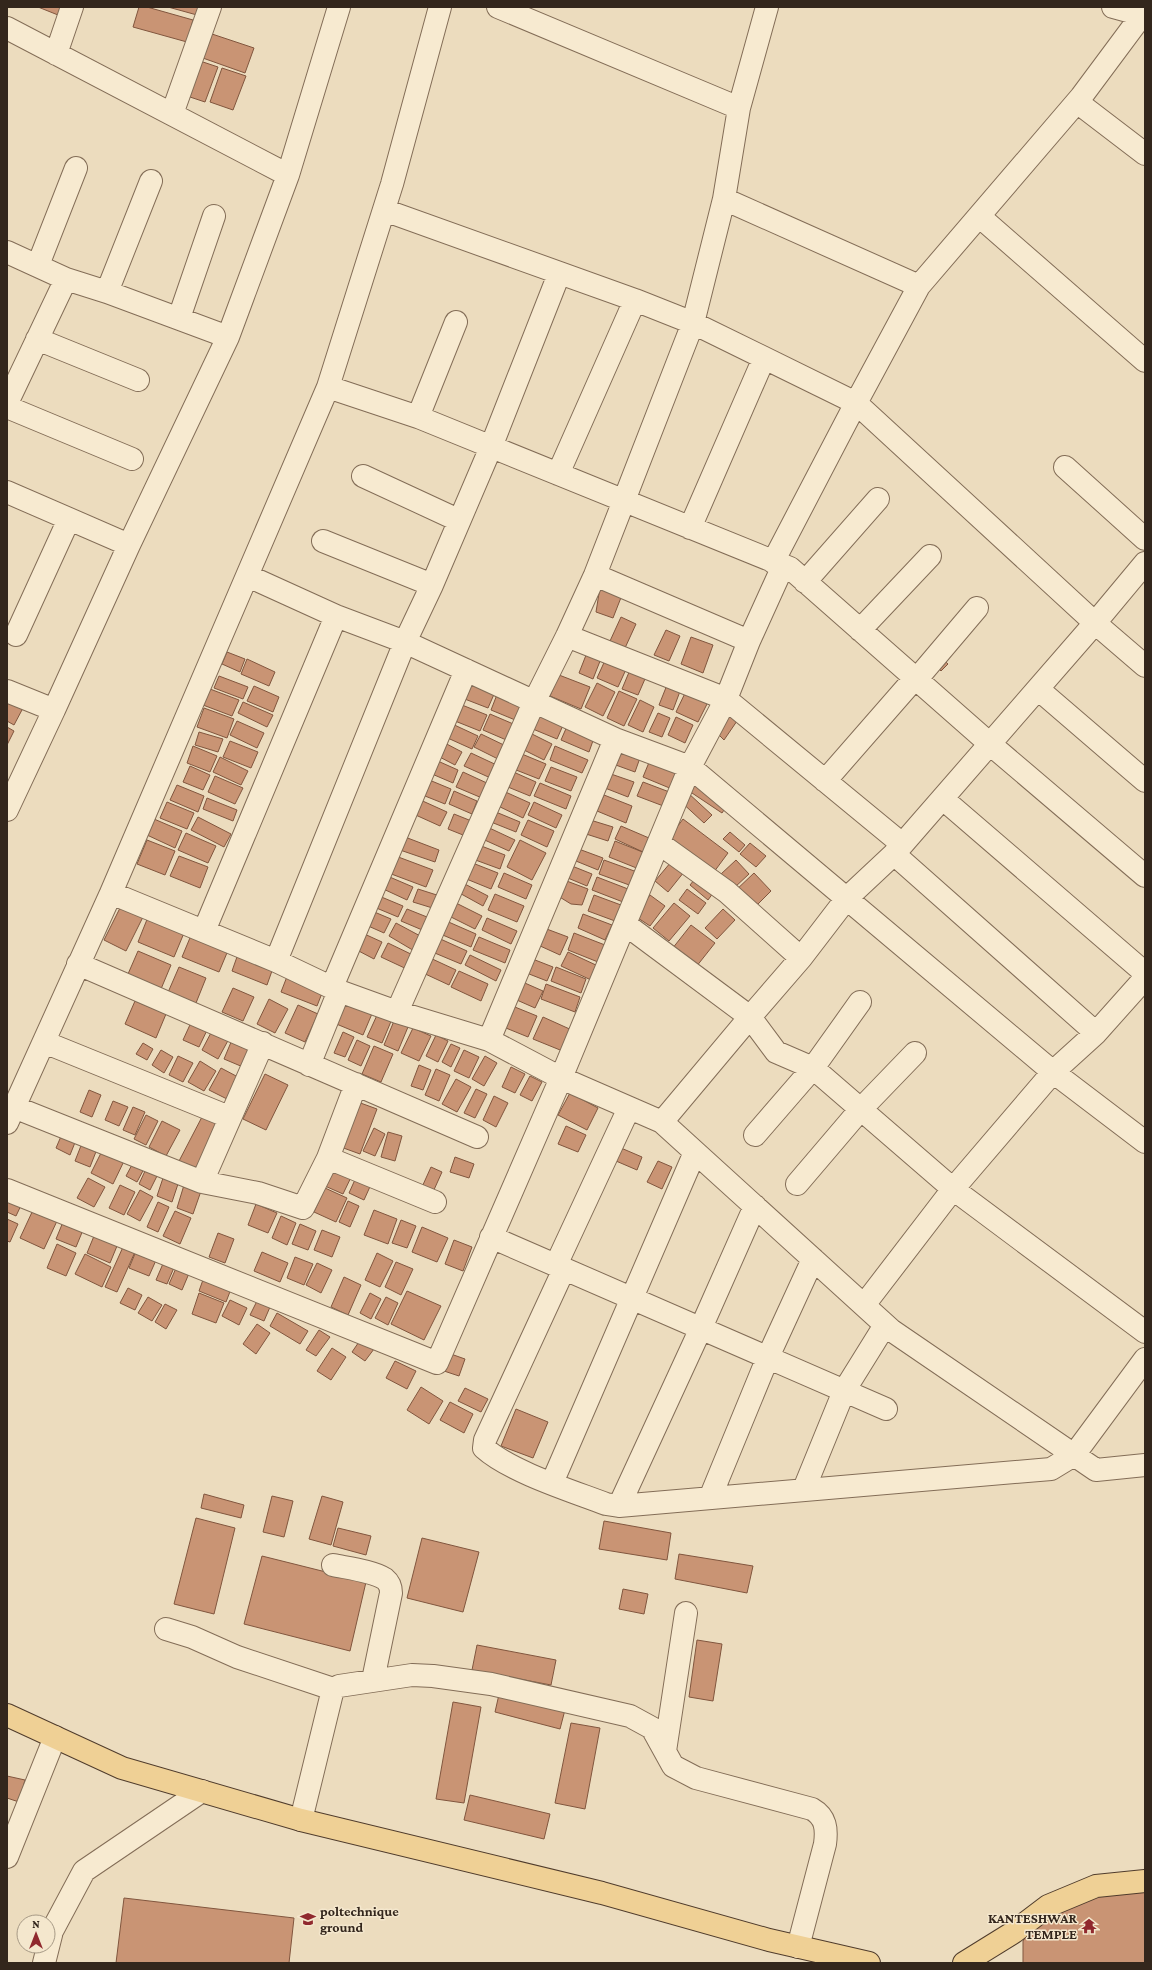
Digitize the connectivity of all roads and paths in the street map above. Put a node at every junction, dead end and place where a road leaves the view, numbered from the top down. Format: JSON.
{"nodes":[{"id":1,"x":72,"y":7,"type":"edge"},
{"id":2,"x":210,"y":7,"type":"edge"},
{"id":3,"x":339,"y":7,"type":"edge"},
{"id":4,"x":440,"y":7,"type":"edge"},
{"id":5,"x":498,"y":7,"type":"edge"},
{"id":6,"x":767,"y":7,"type":"edge"},
{"id":7,"x":1113,"y":7,"type":"edge"},
{"id":8,"x":1144,"y":13,"type":"edge"},
{"id":9,"x":7,"y":28,"type":"edge"},
{"id":10,"x":56,"y":54,"type":"junction"},
{"id":11,"x":1077,"y":102,"type":"junction"},
{"id":12,"x":739,"y":108,"type":"junction"},
{"id":13,"x":172,"y":114,"type":"junction"},
{"id":14,"x":1145,"y":154,"type":"edge"},
{"id":15,"x":76,"y":168,"type":"dead end"},
{"id":16,"x":288,"y":175,"type":"junction"},
{"id":17,"x":151,"y":181,"type":"dead end"},
{"id":18,"x":724,"y":200,"type":"junction"},
{"id":19,"x":384,"y":210,"type":"junction"},
{"id":20,"x":214,"y":216,"type":"dead end"},
{"id":21,"x":979,"y":216,"type":"junction"},
{"id":22,"x":7,"y":252,"type":"edge"},
{"id":23,"x":38,"y":265,"type":"junction"},
{"id":24,"x":559,"y":274,"type":"junction"},
{"id":25,"x":66,"y":279,"type":"junction"},
{"id":26,"x":919,"y":286,"type":"junction"},
{"id":27,"x":107,"y":292,"type":"junction"},
{"id":28,"x":635,"y":300,"type":"junction"},
{"id":29,"x":179,"y":318,"type":"junction"},
{"id":30,"x":456,"y":322,"type":"dead end"},
{"id":31,"x":693,"y":323,"type":"junction"},
{"id":32,"x":228,"y":337,"type":"junction"},
{"id":33,"x":37,"y":339,"type":"junction"},
{"id":34,"x":764,"y":358,"type":"junction"},
{"id":35,"x":1145,"y":361,"type":"edge"},
{"id":36,"x":138,"y":380,"type":"dead end"},
{"id":37,"x":328,"y":387,"type":"junction"},
{"id":38,"x":7,"y":403,"type":"edge"},
{"id":39,"x":856,"y":403,"type":"junction"},
{"id":40,"x":7,"y":407,"type":"edge"},
{"id":41,"x":418,"y":417,"type":"junction"},
{"id":42,"x":491,"y":447,"type":"junction"},
{"id":43,"x":132,"y":459,"type":"dead end"},
{"id":44,"x":1065,"y":467,"type":"dead end"},
{"id":45,"x":558,"y":474,"type":"junction"},
{"id":46,"x":363,"y":476,"type":"dead end"},
{"id":47,"x":7,"y":492,"type":"edge"},
{"id":48,"x":878,"y":499,"type":"dead end"},
{"id":49,"x":624,"y":502,"type":"junction"},
{"id":50,"x":69,"y":519,"type":"junction"},
{"id":51,"x":458,"y":520,"type":"junction"},
{"id":52,"x":690,"y":528,"type":"junction"},
{"id":53,"x":1145,"y":539,"type":"edge"},
{"id":54,"x":323,"y":541,"type":"dead end"},
{"id":55,"x":129,"y":545,"type":"junction"},
{"id":56,"x":930,"y":556,"type":"dead end"},
{"id":57,"x":1145,"y":563,"type":"edge"},
{"id":58,"x":778,"y":564,"type":"junction"},
{"id":59,"x":595,"y":575,"type":"junction"},
{"id":60,"x":248,"y":576,"type":"junction"},
{"id":61,"x":806,"y":582,"type":"junction"},
{"id":62,"x":432,"y":585,"type":"junction"},
{"id":63,"x":978,"y":608,"type":"dead end"},
{"id":64,"x":336,"y":616,"type":"junction"},
{"id":65,"x":1095,"y":622,"type":"junction"},
{"id":66,"x":860,"y":630,"type":"junction"},
{"id":67,"x":16,"y":635,"type":"dead end"},
{"id":68,"x":567,"y":636,"type":"junction"},
{"id":69,"x":749,"y":641,"type":"junction"},
{"id":70,"x":405,"y":642,"type":"junction"},
{"id":71,"x":1145,"y":666,"type":"edge"},
{"id":72,"x":466,"y":670,"type":"junction"},
{"id":73,"x":916,"y":679,"type":"junction"},
{"id":74,"x":1038,"y":689,"type":"junction"},
{"id":75,"x":7,"y":691,"type":"edge"},
{"id":76,"x":726,"y":699,"type":"junction"},
{"id":77,"x":535,"y":700,"type":"junction"},
{"id":78,"x":54,"y":710,"type":"junction"},
{"id":79,"x":615,"y":739,"type":"junction"},
{"id":80,"x":990,"y":744,"type":"junction"},
{"id":81,"x":690,"y":767,"type":"junction"},
{"id":82,"x":825,"y":781,"type":"junction"},
{"id":83,"x":1145,"y":781,"type":"edge"},
{"id":84,"x":943,"y":799,"type":"junction"},
{"id":85,"x":7,"y":810,"type":"edge"},
{"id":86,"x":660,"y":844,"type":"junction"},
{"id":87,"x":898,"y":849,"type":"junction"},
{"id":88,"x":1145,"y":876,"type":"edge"},
{"id":89,"x":111,"y":893,"type":"junction"},
{"id":90,"x":847,"y":898,"type":"junction"},
{"id":91,"x":625,"y":924,"type":"junction"},
{"id":92,"x":204,"y":931,"type":"junction"},
{"id":93,"x":801,"y":958,"type":"junction"},
{"id":94,"x":276,"y":961,"type":"junction"},
{"id":95,"x":78,"y":964,"type":"junction"},
{"id":96,"x":1145,"y":973,"type":"edge"},
{"id":97,"x":1145,"y":978,"type":"edge"},
{"id":98,"x":335,"y":989,"type":"junction"},
{"id":99,"x":860,"y":1002,"type":"dead end"},
{"id":100,"x":397,"y":1012,"type":"junction"},
{"id":101,"x":750,"y":1017,"type":"junction"},
{"id":102,"x":1096,"y":1033,"type":"junction"},
{"id":103,"x":489,"y":1040,"type":"junction"},
{"id":104,"x":44,"y":1042,"type":"junction"},
{"id":105,"x":263,"y":1044,"type":"junction"},
{"id":106,"x":915,"y":1053,"type":"dead end"},
{"id":107,"x":309,"y":1065,"type":"junction"},
{"id":108,"x":813,"y":1068,"type":"junction"},
{"id":109,"x":1053,"y":1072,"type":"junction"},
{"id":110,"x":561,"y":1078,"type":"junction"},
{"id":111,"x":356,"y":1084,"type":"junction"},
{"id":112,"x":629,"y":1108,"type":"junction"},
{"id":113,"x":860,"y":1110,"type":"junction"},
{"id":114,"x":11,"y":1115,"type":"edge"},
{"id":115,"x":229,"y":1117,"type":"junction"},
{"id":116,"x":662,"y":1122,"type":"junction"},
{"id":117,"x":755,"y":1135,"type":"dead end"},
{"id":118,"x":477,"y":1137,"type":"dead end"},
{"id":119,"x":1145,"y":1142,"type":"edge"},
{"id":120,"x":695,"y":1152,"type":"junction"},
{"id":121,"x":328,"y":1158,"type":"junction"},
{"id":122,"x":202,"y":1182,"type":"junction"},
{"id":123,"x":797,"y":1184,"type":"dead end"},
{"id":124,"x":953,"y":1189,"type":"junction"},
{"id":125,"x":7,"y":1190,"type":"edge"},
{"id":126,"x":435,"y":1202,"type":"dead end"},
{"id":127,"x":755,"y":1206,"type":"junction"},
{"id":128,"x":491,"y":1237,"type":"junction"},
{"id":129,"x":813,"y":1259,"type":"junction"},
{"id":130,"x":560,"y":1267,"type":"junction"},
{"id":131,"x":632,"y":1298,"type":"junction"},
{"id":132,"x":864,"y":1305,"type":"junction"},
{"id":133,"x":885,"y":1325,"type":"junction"},
{"id":134,"x":701,"y":1328,"type":"junction"},
{"id":135,"x":1145,"y":1332,"type":"edge"},
{"id":136,"x":768,"y":1357,"type":"junction"},
{"id":137,"x":1145,"y":1359,"type":"edge"},
{"id":138,"x":844,"y":1391,"type":"junction"},
{"id":139,"x":886,"y":1409,"type":"dead end"},
{"id":140,"x":1074,"y":1455,"type":"junction"},
{"id":141,"x":1145,"y":1465,"type":"edge"},
{"id":142,"x":552,"y":1483,"type":"junction"},
{"id":143,"x":804,"y":1489,"type":"junction"},
{"id":144,"x":710,"y":1498,"type":"junction"},
{"id":145,"x":618,"y":1506,"type":"junction"},
{"id":146,"x":333,"y":1565,"type":"dead end"},
{"id":147,"x":686,"y":1613,"type":"dead end"},
{"id":148,"x":166,"y":1628,"type":"dead end"},
{"id":149,"x":373,"y":1680,"type":"junction"},
{"id":150,"x":333,"y":1689,"type":"junction"},
{"id":151,"x":7,"y":1715,"type":"edge"},
{"id":152,"x":55,"y":1737,"type":"junction"},
{"id":153,"x":665,"y":1751,"type":"junction"},
{"id":154,"x":202,"y":1791,"type":"junction"},
{"id":155,"x":301,"y":1820,"type":"junction"},
{"id":156,"x":7,"y":1857,"type":"edge"},
{"id":157,"x":1145,"y":1880,"type":"edge"},
{"id":158,"x":798,"y":1947,"type":"junction"},
{"id":159,"x":44,"y":1963,"type":"edge"},
{"id":160,"x":869,"y":1963,"type":"edge"},
{"id":161,"x":964,"y":1963,"type":"edge"}],
"edges":[{"from":1,"to":10,"type":"street"},
{"from":2,"to":13,"type":"street"},
{"from":3,"to":16,"type":"street"},
{"from":4,"to":19,"type":"street"},
{"from":5,"to":12,"type":"street"},
{"from":6,"to":12,"type":"street"},
{"from":7,"to":8,"type":"street"},
{"from":8,"to":11,"type":"street"},
{"from":9,"to":10,"type":"street"},
{"from":10,"to":13,"type":"street"},
{"from":11,"to":14,"type":"street"},
{"from":11,"to":21,"type":"street"},
{"from":12,"to":18,"type":"street"},
{"from":13,"to":16,"type":"street"},
{"from":15,"to":23,"type":"street"},
{"from":16,"to":32,"type":"street"},
{"from":17,"to":27,"type":"street"},
{"from":18,"to":26,"type":"street"},
{"from":18,"to":31,"type":"street"},
{"from":19,"to":24,"type":"street"},
{"from":19,"to":37,"type":"street"},
{"from":20,"to":29,"type":"street"},
{"from":21,"to":26,"type":"street"},
{"from":21,"to":35,"type":"street"},
{"from":22,"to":23,"type":"street"},
{"from":23,"to":25,"type":"street"},
{"from":24,"to":28,"type":"street"},
{"from":24,"to":42,"type":"street"},
{"from":25,"to":27,"type":"street"},
{"from":25,"to":33,"type":"street"},
{"from":26,"to":39,"type":"street"},
{"from":27,"to":29,"type":"street"},
{"from":28,"to":31,"type":"street"},
{"from":28,"to":45,"type":"street"},
{"from":29,"to":32,"type":"street"},
{"from":30,"to":41,"type":"street"},
{"from":31,"to":34,"type":"street"},
{"from":31,"to":49,"type":"street"},
{"from":32,"to":55,"type":"street"},
{"from":33,"to":36,"type":"street"},
{"from":33,"to":38,"type":"street"},
{"from":34,"to":39,"type":"street"},
{"from":34,"to":52,"type":"street"},
{"from":37,"to":41,"type":"street"},
{"from":37,"to":60,"type":"street"},
{"from":39,"to":58,"type":"street"},
{"from":39,"to":65,"type":"street"},
{"from":40,"to":43,"type":"street"},
{"from":41,"to":42,"type":"street"},
{"from":42,"to":45,"type":"street"},
{"from":42,"to":51,"type":"street"},
{"from":44,"to":53,"type":"street"},
{"from":45,"to":49,"type":"street"},
{"from":46,"to":51,"type":"street"},
{"from":47,"to":50,"type":"street"},
{"from":48,"to":61,"type":"street"},
{"from":49,"to":52,"type":"street"},
{"from":49,"to":59,"type":"street"},
{"from":50,"to":55,"type":"street"},
{"from":50,"to":67,"type":"street"},
{"from":51,"to":62,"type":"street"},
{"from":52,"to":58,"type":"street"},
{"from":54,"to":62,"type":"street"},
{"from":55,"to":78,"type":"street"},
{"from":56,"to":66,"type":"street"},
{"from":57,"to":65,"type":"street"},
{"from":58,"to":61,"type":"street"},
{"from":58,"to":69,"type":"street"},
{"from":59,"to":68,"type":"street"},
{"from":59,"to":69,"type":"street"},
{"from":60,"to":64,"type":"street"},
{"from":60,"to":89,"type":"street"},
{"from":61,"to":66,"type":"street"},
{"from":62,"to":70,"type":"street"},
{"from":63,"to":73,"type":"street"},
{"from":64,"to":70,"type":"street"},
{"from":64,"to":92,"type":"street"},
{"from":65,"to":71,"type":"street"},
{"from":65,"to":74,"type":"street"},
{"from":66,"to":73,"type":"street"},
{"from":68,"to":76,"type":"street"},
{"from":68,"to":77,"type":"street"},
{"from":69,"to":76,"type":"street"},
{"from":70,"to":72,"type":"street"},
{"from":70,"to":94,"type":"street"},
{"from":72,"to":77,"type":"street"},
{"from":72,"to":98,"type":"street"},
{"from":73,"to":80,"type":"street"},
{"from":73,"to":82,"type":"street"},
{"from":74,"to":80,"type":"street"},
{"from":74,"to":83,"type":"street"},
{"from":75,"to":78,"type":"street"},
{"from":76,"to":81,"type":"street"},
{"from":76,"to":82,"type":"street"},
{"from":77,"to":79,"type":"street"},
{"from":77,"to":100,"type":"street"},
{"from":78,"to":85,"type":"street"},
{"from":79,"to":81,"type":"street"},
{"from":79,"to":103,"type":"street"},
{"from":80,"to":84,"type":"street"},
{"from":80,"to":88,"type":"street"},
{"from":81,"to":86,"type":"street"},
{"from":81,"to":90,"type":"street"},
{"from":82,"to":87,"type":"street"},
{"from":84,"to":87,"type":"street"},
{"from":84,"to":96,"type":"street"},
{"from":86,"to":91,"type":"street"},
{"from":86,"to":93,"type":"street"},
{"from":87,"to":90,"type":"street"},
{"from":87,"to":102,"type":"street"},
{"from":89,"to":92,"type":"street"},
{"from":89,"to":95,"type":"street"},
{"from":90,"to":93,"type":"street"},
{"from":90,"to":109,"type":"street"},
{"from":91,"to":101,"type":"street"},
{"from":91,"to":110,"type":"street"},
{"from":92,"to":94,"type":"street"},
{"from":93,"to":101,"type":"street"},
{"from":94,"to":98,"type":"street"},
{"from":95,"to":104,"type":"street"},
{"from":95,"to":105,"type":"street"},
{"from":97,"to":102,"type":"street"},
{"from":98,"to":100,"type":"street"},
{"from":98,"to":107,"type":"street"},
{"from":99,"to":108,"type":"street"},
{"from":100,"to":103,"type":"street"},
{"from":101,"to":108,"type":"street"},
{"from":101,"to":116,"type":"street"},
{"from":102,"to":109,"type":"street"},
{"from":103,"to":110,"type":"street"},
{"from":104,"to":114,"type":"street"},
{"from":104,"to":115,"type":"street"},
{"from":105,"to":107,"type":"street"},
{"from":105,"to":115,"type":"street"},
{"from":106,"to":113,"type":"street"},
{"from":107,"to":111,"type":"street"},
{"from":108,"to":113,"type":"street"},
{"from":108,"to":117,"type":"street"},
{"from":109,"to":119,"type":"street"},
{"from":109,"to":124,"type":"street"},
{"from":110,"to":112,"type":"street"},
{"from":110,"to":128,"type":"street"},
{"from":111,"to":118,"type":"street"},
{"from":111,"to":121,"type":"street"},
{"from":112,"to":116,"type":"street"},
{"from":112,"to":130,"type":"street"},
{"from":113,"to":123,"type":"street"},
{"from":113,"to":124,"type":"street"},
{"from":114,"to":122,"type":"street"},
{"from":115,"to":122,"type":"street"},
{"from":116,"to":120,"type":"street"},
{"from":120,"to":127,"type":"street"},
{"from":120,"to":131,"type":"street"},
{"from":121,"to":122,"type":"street"},
{"from":121,"to":126,"type":"street"},
{"from":124,"to":132,"type":"street"},
{"from":124,"to":135,"type":"street"},
{"from":125,"to":128,"type":"street"},
{"from":127,"to":129,"type":"street"},
{"from":127,"to":134,"type":"street"},
{"from":128,"to":130,"type":"street"},
{"from":129,"to":132,"type":"street"},
{"from":129,"to":136,"type":"street"},
{"from":130,"to":131,"type":"street"},
{"from":130,"to":142,"type":"street"},
{"from":131,"to":134,"type":"street"},
{"from":131,"to":142,"type":"street"},
{"from":132,"to":133,"type":"street"},
{"from":133,"to":138,"type":"street"},
{"from":133,"to":140,"type":"street"},
{"from":134,"to":136,"type":"street"},
{"from":134,"to":145,"type":"street"},
{"from":136,"to":138,"type":"street"},
{"from":136,"to":144,"type":"street"},
{"from":137,"to":140,"type":"street"},
{"from":138,"to":139,"type":"street"},
{"from":138,"to":143,"type":"street"},
{"from":140,"to":141,"type":"street"},
{"from":140,"to":143,"type":"street"},
{"from":142,"to":145,"type":"street"},
{"from":143,"to":144,"type":"street"},
{"from":144,"to":145,"type":"street"},
{"from":146,"to":149,"type":"street"},
{"from":147,"to":153,"type":"street"},
{"from":148,"to":150,"type":"street"},
{"from":149,"to":150,"type":"street"},
{"from":149,"to":153,"type":"street"},
{"from":150,"to":155,"type":"street"},
{"from":151,"to":152,"type":"main road"},
{"from":152,"to":154,"type":"main road"},
{"from":152,"to":156,"type":"street"},
{"from":153,"to":158,"type":"street"},
{"from":154,"to":155,"type":"main road"},
{"from":154,"to":159,"type":"street"},
{"from":155,"to":158,"type":"main road"},
{"from":157,"to":161,"type":"main road"},
{"from":158,"to":160,"type":"main road"}]}
